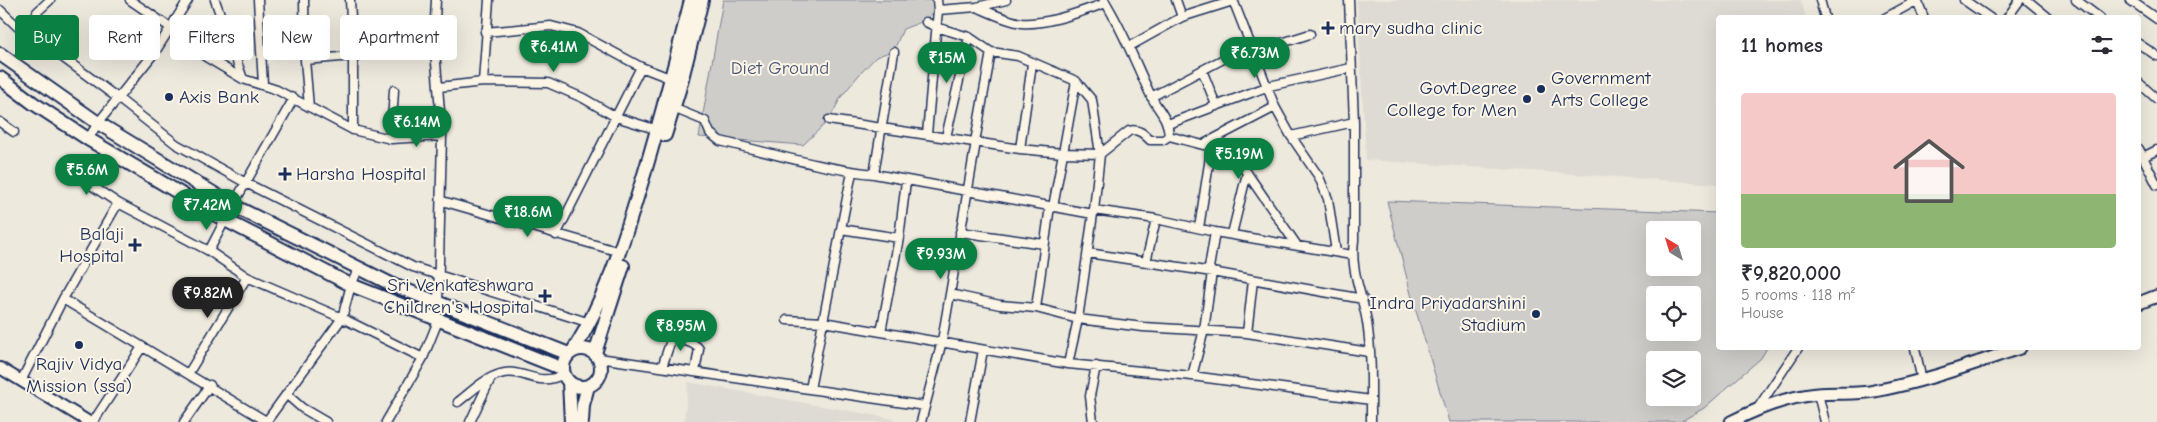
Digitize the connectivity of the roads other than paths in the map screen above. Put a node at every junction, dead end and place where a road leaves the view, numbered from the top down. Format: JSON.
{"nodes":[{"id":1,"x":50,"y":0,"type":"edge"},
{"id":2,"x":130,"y":0,"type":"edge"},
{"id":3,"x":188,"y":0,"type":"edge"},
{"id":4,"x":215,"y":0,"type":"edge"},
{"id":5,"x":258,"y":0,"type":"edge"},
{"id":6,"x":304,"y":0,"type":"edge"},
{"id":7,"x":350,"y":0,"type":"edge"},
{"id":8,"x":436,"y":0,"type":"edge"},
{"id":9,"x":489,"y":0,"type":"edge"},
{"id":10,"x":691,"y":0,"type":"edge"},
{"id":11,"x":702,"y":0,"type":"edge"},
{"id":12,"x":937,"y":0,"type":"edge"},
{"id":13,"x":1006,"y":0,"type":"edge"},
{"id":14,"x":1176,"y":0,"type":"edge"},
{"id":15,"x":1233,"y":0,"type":"edge"},
{"id":16,"x":1349,"y":0,"type":"edge"},
{"id":17,"x":1820,"y":0,"type":"edge"},
{"id":18,"x":1964,"y":0,"type":"edge"},
{"id":19,"x":2020,"y":0,"type":"edge"},
{"id":20,"x":2027,"y":0,"type":"edge"},
{"id":21,"x":2076,"y":0,"type":"edge"},
{"id":22,"x":2130,"y":0,"type":"edge"},
{"id":23,"x":1917,"y":1,"type":"edge"},
{"id":24,"x":1105,"y":2,"type":"edge"},
{"id":25,"x":977,"y":7,"type":"junction"},
{"id":26,"x":0,"y":10,"type":"edge"},
{"id":27,"x":938,"y":10,"type":"junction"},
{"id":28,"x":37,"y":12,"type":"dead end"},
{"id":29,"x":179,"y":15,"type":"edge"},
{"id":30,"x":221,"y":15,"type":"edge"},
{"id":31,"x":304,"y":15,"type":"edge"},
{"id":32,"x":351,"y":15,"type":"edge"},
{"id":33,"x":1824,"y":15,"type":"edge"},
{"id":34,"x":1891,"y":15,"type":"edge"},
{"id":35,"x":1923,"y":15,"type":"edge"},
{"id":36,"x":1986,"y":15,"type":"edge"},
{"id":37,"x":2009,"y":15,"type":"edge"},
{"id":38,"x":2045,"y":15,"type":"edge"},
{"id":39,"x":2096,"y":15,"type":"edge"},
{"id":40,"x":1182,"y":18,"type":"junction"},
{"id":41,"x":2157,"y":19,"type":"edge"},
{"id":42,"x":926,"y":22,"type":"dead end"},
{"id":43,"x":170,"y":27,"type":"edge"},
{"id":44,"x":936,"y":27,"type":"junction"},
{"id":45,"x":170,"y":29,"type":"edge"},
{"id":46,"x":486,"y":32,"type":"junction"},
{"id":47,"x":1310,"y":34,"type":"dead end"},
{"id":48,"x":969,"y":37,"type":"junction"},
{"id":49,"x":2141,"y":45,"type":"edge"},
{"id":50,"x":1130,"y":46,"type":"junction"},
{"id":51,"x":1253,"y":46,"type":"junction"},
{"id":52,"x":894,"y":52,"type":"dead end"},
{"id":53,"x":992,"y":52,"type":"junction"},
{"id":54,"x":0,"y":54,"type":"edge"},
{"id":55,"x":2157,"y":56,"type":"edge"},
{"id":56,"x":211,"y":60,"type":"edge"},
{"id":57,"x":237,"y":60,"type":"edge"},
{"id":58,"x":305,"y":60,"type":"edge"},
{"id":59,"x":353,"y":60,"type":"edge"},
{"id":60,"x":1032,"y":64,"type":"junction"},
{"id":61,"x":641,"y":67,"type":"junction"},
{"id":62,"x":1351,"y":68,"type":"junction"},
{"id":63,"x":1202,"y":70,"type":"junction"},
{"id":64,"x":0,"y":78,"type":"edge"},
{"id":65,"x":243,"y":79,"type":"junction"},
{"id":66,"x":672,"y":79,"type":"junction"},
{"id":67,"x":1076,"y":81,"type":"junction"},
{"id":68,"x":483,"y":82,"type":"junction"},
{"id":69,"x":263,"y":84,"type":"junction"},
{"id":70,"x":2141,"y":85,"type":"edge"},
{"id":71,"x":1269,"y":86,"type":"junction"},
{"id":72,"x":439,"y":87,"type":"junction"},
{"id":73,"x":394,"y":90,"type":"dead end"},
{"id":74,"x":1151,"y":96,"type":"junction"},
{"id":75,"x":294,"y":98,"type":"junction"},
{"id":76,"x":119,"y":99,"type":"junction"},
{"id":77,"x":2157,"y":99,"type":"edge"},
{"id":78,"x":1216,"y":105,"type":"junction"},
{"id":79,"x":1275,"y":107,"type":"junction"},
{"id":80,"x":309,"y":108,"type":"junction"},
{"id":81,"x":673,"y":108,"type":"junction"},
{"id":82,"x":616,"y":117,"type":"junction"},
{"id":83,"x":829,"y":120,"type":"dead end"},
{"id":84,"x":0,"y":122,"type":"edge"},
{"id":85,"x":1354,"y":122,"type":"junction"},
{"id":86,"x":98,"y":123,"type":"junction"},
{"id":87,"x":1168,"y":124,"type":"junction"},
{"id":88,"x":881,"y":127,"type":"junction"},
{"id":89,"x":353,"y":130,"type":"junction"},
{"id":90,"x":658,"y":130,"type":"junction"},
{"id":91,"x":14,"y":132,"type":"dead end"},
{"id":92,"x":928,"y":134,"type":"junction"},
{"id":93,"x":442,"y":136,"type":"junction"},
{"id":94,"x":1169,"y":136,"type":"junction"},
{"id":95,"x":1291,"y":136,"type":"junction"},
{"id":96,"x":946,"y":137,"type":"junction"},
{"id":97,"x":88,"y":139,"type":"junction"},
{"id":98,"x":391,"y":139,"type":"junction"},
{"id":99,"x":976,"y":142,"type":"junction"},
{"id":100,"x":1212,"y":144,"type":"junction"},
{"id":101,"x":1203,"y":145,"type":"junction"},
{"id":102,"x":1020,"y":149,"type":"junction"},
{"id":103,"x":2157,"y":150,"type":"edge"},
{"id":104,"x":1063,"y":153,"type":"junction"},
{"id":105,"x":2141,"y":153,"type":"edge"},
{"id":106,"x":1100,"y":154,"type":"junction"},
{"id":107,"x":2143,"y":157,"type":"junction"},
{"id":108,"x":68,"y":170,"type":"dead end"},
{"id":109,"x":852,"y":172,"type":"junction"},
{"id":110,"x":1247,"y":173,"type":"junction"},
{"id":111,"x":874,"y":174,"type":"junction"},
{"id":112,"x":906,"y":181,"type":"junction"},
{"id":113,"x":246,"y":183,"type":"junction"},
{"id":114,"x":2157,"y":185,"type":"edge"},
{"id":115,"x":968,"y":191,"type":"junction"},
{"id":116,"x":442,"y":200,"type":"junction"},
{"id":117,"x":118,"y":203,"type":"junction"},
{"id":118,"x":233,"y":205,"type":"junction"},
{"id":119,"x":1052,"y":207,"type":"junction"},
{"id":120,"x":1094,"y":212,"type":"junction"},
{"id":121,"x":1156,"y":219,"type":"junction"},
{"id":122,"x":225,"y":220,"type":"junction"},
{"id":123,"x":1199,"y":228,"type":"junction"},
{"id":124,"x":841,"y":229,"type":"junction"},
{"id":125,"x":960,"y":232,"type":"junction"},
{"id":126,"x":1215,"y":232,"type":"junction"},
{"id":127,"x":556,"y":234,"type":"junction"},
{"id":128,"x":1232,"y":234,"type":"junction"},
{"id":129,"x":899,"y":238,"type":"junction"},
{"id":130,"x":1044,"y":244,"type":"junction"},
{"id":131,"x":1296,"y":244,"type":"junction"},
{"id":132,"x":209,"y":251,"type":"junction"},
{"id":133,"x":620,"y":252,"type":"junction"},
{"id":134,"x":1336,"y":252,"type":"junction"},
{"id":135,"x":1088,"y":253,"type":"junction"},
{"id":136,"x":1352,"y":255,"type":"junction"},
{"id":137,"x":1146,"y":262,"type":"junction"},
{"id":138,"x":359,"y":268,"type":"junction"},
{"id":139,"x":1212,"y":272,"type":"junction"},
{"id":140,"x":439,"y":275,"type":"junction"},
{"id":141,"x":247,"y":277,"type":"junction"},
{"id":142,"x":1253,"y":280,"type":"junction"},
{"id":143,"x":350,"y":285,"type":"junction"},
{"id":144,"x":950,"y":294,"type":"junction"},
{"id":145,"x":2157,"y":296,"type":"edge"},
{"id":146,"x":64,"y":299,"type":"junction"},
{"id":147,"x":1363,"y":299,"type":"junction"},
{"id":148,"x":2141,"y":302,"type":"edge"},
{"id":149,"x":438,"y":303,"type":"junction"},
{"id":150,"x":1036,"y":308,"type":"junction"},
{"id":151,"x":342,"y":318,"type":"junction"},
{"id":152,"x":1078,"y":319,"type":"junction"},
{"id":153,"x":787,"y":320,"type":"dead end"},
{"id":154,"x":438,"y":321,"type":"junction"},
{"id":155,"x":823,"y":322,"type":"junction"},
{"id":156,"x":590,"y":323,"type":"junction"},
{"id":157,"x":1204,"y":330,"type":"junction"},
{"id":158,"x":881,"y":332,"type":"junction"},
{"id":159,"x":1247,"y":333,"type":"junction"},
{"id":160,"x":942,"y":341,"type":"junction"},
{"id":161,"x":142,"y":347,"type":"junction"},
{"id":162,"x":983,"y":350,"type":"junction"},
{"id":163,"x":1797,"y":350,"type":"edge"},
{"id":164,"x":1915,"y":350,"type":"edge"},
{"id":165,"x":2014,"y":350,"type":"edge"},
{"id":166,"x":1369,"y":352,"type":"junction"},
{"id":167,"x":571,"y":353,"type":"junction"},
{"id":168,"x":597,"y":356,"type":"junction"},
{"id":169,"x":423,"y":358,"type":"junction"},
{"id":170,"x":1068,"y":364,"type":"junction"},
{"id":171,"x":1096,"y":366,"type":"junction"},
{"id":172,"x":662,"y":367,"type":"junction"},
{"id":173,"x":0,"y":368,"type":"edge"},
{"id":174,"x":695,"y":372,"type":"junction"},
{"id":175,"x":188,"y":374,"type":"junction"},
{"id":176,"x":566,"y":375,"type":"junction"},
{"id":177,"x":1192,"y":376,"type":"junction"},
{"id":178,"x":491,"y":378,"type":"junction"},
{"id":179,"x":20,"y":381,"type":"junction"},
{"id":180,"x":1922,"y":382,"type":"junction"},
{"id":181,"x":210,"y":386,"type":"junction"},
{"id":182,"x":588,"y":386,"type":"junction"},
{"id":183,"x":810,"y":389,"type":"junction"},
{"id":184,"x":286,"y":394,"type":"junction"},
{"id":185,"x":1818,"y":394,"type":"junction"},
{"id":186,"x":1371,"y":400,"type":"junction"},
{"id":187,"x":458,"y":402,"type":"dead end"},
{"id":188,"x":925,"y":406,"type":"junction"},
{"id":189,"x":1758,"y":408,"type":"junction"},
{"id":190,"x":91,"y":422,"type":"edge"},
{"id":191,"x":184,"y":422,"type":"edge"},
{"id":192,"x":266,"y":422,"type":"edge"},
{"id":193,"x":326,"y":422,"type":"edge"},
{"id":194,"x":386,"y":422,"type":"edge"},
{"id":195,"x":470,"y":422,"type":"edge"},
{"id":196,"x":572,"y":422,"type":"edge"},
{"id":197,"x":582,"y":422,"type":"edge"},
{"id":198,"x":921,"y":422,"type":"edge"},
{"id":199,"x":970,"y":422,"type":"edge"},
{"id":200,"x":1093,"y":422,"type":"edge"},
{"id":201,"x":1371,"y":422,"type":"edge"},
{"id":202,"x":1731,"y":422,"type":"edge"},
{"id":203,"x":1825,"y":422,"type":"edge"}],
"edges":[{"from":1,"to":28,"type":"street"},
{"from":2,"to":43,"type":"street"},
{"from":3,"to":29,"type":"street"},
{"from":4,"to":30,"type":"street"},
{"from":5,"to":69,"type":"street"},
{"from":6,"to":31,"type":"street"},
{"from":7,"to":32,"type":"street"},
{"from":8,"to":72,"type":"street"},
{"from":9,"to":46,"type":"street"},
{"from":10,"to":66,"type":"main road"},
{"from":11,"to":81,"type":"main road"},
{"from":12,"to":27,"type":"street"},
{"from":13,"to":25,"type":"street"},
{"from":14,"to":40,"type":"street"},
{"from":15,"to":40,"type":"street"},
{"from":15,"to":51,"type":"street"},
{"from":16,"to":62,"type":"street"},
{"from":17,"to":33,"type":"street"},
{"from":18,"to":36,"type":"street"},
{"from":19,"to":37,"type":"street"},
{"from":20,"to":38,"type":"street"},
{"from":21,"to":39,"type":"street"},
{"from":22,"to":41,"type":"street"},
{"from":23,"to":34,"type":"street"},
{"from":23,"to":35,"type":"street"},
{"from":24,"to":25,"type":"street"},
{"from":24,"to":50,"type":"street"},
{"from":25,"to":27,"type":"street"},
{"from":26,"to":76,"type":"street"},
{"from":27,"to":44,"type":"street"},
{"from":40,"to":50,"type":"street"},
{"from":42,"to":44,"type":"street"},
{"from":44,"to":48,"type":"street"},
{"from":44,"to":92,"type":"street"},
{"from":45,"to":76,"type":"street"},
{"from":46,"to":61,"type":"street"},
{"from":46,"to":68,"type":"street"},
{"from":47,"to":51,"type":"street"},
{"from":48,"to":53,"type":"street"},
{"from":48,"to":96,"type":"street"},
{"from":49,"to":55,"type":"street"},
{"from":50,"to":74,"type":"street"},
{"from":51,"to":63,"type":"street"},
{"from":51,"to":71,"type":"street"},
{"from":52,"to":88,"type":"street"},
{"from":53,"to":60,"type":"street"},
{"from":53,"to":99,"type":"street"},
{"from":54,"to":86,"type":"main road"},
{"from":56,"to":65,"type":"street"},
{"from":57,"to":65,"type":"street"},
{"from":58,"to":80,"type":"street"},
{"from":59,"to":89,"type":"street"},
{"from":60,"to":67,"type":"street"},
{"from":60,"to":102,"type":"street"},
{"from":61,"to":66,"type":"street"},
{"from":61,"to":82,"type":"street"},
{"from":62,"to":71,"type":"street"},
{"from":62,"to":85,"type":"street"},
{"from":63,"to":74,"type":"street"},
{"from":63,"to":78,"type":"street"},
{"from":64,"to":97,"type":"main road"},
{"from":65,"to":69,"type":"street"},
{"from":66,"to":90,"type":"main road"},
{"from":67,"to":104,"type":"street"},
{"from":67,"to":106,"type":"street"},
{"from":68,"to":72,"type":"street"},
{"from":68,"to":82,"type":"street"},
{"from":69,"to":75,"type":"street"},
{"from":70,"to":77,"type":"street"},
{"from":71,"to":78,"type":"street"},
{"from":71,"to":79,"type":"street"},
{"from":72,"to":93,"type":"street"},
{"from":73,"to":98,"type":"street"},
{"from":74,"to":87,"type":"street"},
{"from":75,"to":80,"type":"street"},
{"from":75,"to":113,"type":"street"},
{"from":76,"to":86,"type":"street"},
{"from":76,"to":113,"type":"street"},
{"from":78,"to":87,"type":"street"},
{"from":79,"to":95,"type":"street"},
{"from":79,"to":101,"type":"street"},
{"from":80,"to":89,"type":"street"},
{"from":81,"to":109,"type":"street"},
{"from":81,"to":168,"type":"main road"},
{"from":82,"to":90,"type":"street"},
{"from":82,"to":127,"type":"street"},
{"from":83,"to":88,"type":"street"},
{"from":84,"to":91,"type":"street"},
{"from":85,"to":95,"type":"street"},
{"from":85,"to":136,"type":"street"},
{"from":86,"to":97,"type":"street"},
{"from":86,"to":118,"type":"main road"},
{"from":87,"to":94,"type":"street"},
{"from":88,"to":92,"type":"street"},
{"from":88,"to":111,"type":"street"},
{"from":89,"to":98,"type":"street"},
{"from":90,"to":133,"type":"main road"},
{"from":92,"to":96,"type":"street"},
{"from":93,"to":98,"type":"street"},
{"from":93,"to":116,"type":"street"},
{"from":94,"to":101,"type":"street"},
{"from":94,"to":106,"type":"street"},
{"from":95,"to":134,"type":"street"},
{"from":96,"to":99,"type":"street"},
{"from":97,"to":122,"type":"main road"},
{"from":99,"to":102,"type":"street"},
{"from":99,"to":115,"type":"street"},
{"from":100,"to":101,"type":"street"},
{"from":100,"to":110,"type":"street"},
{"from":100,"to":123,"type":"street"},
{"from":102,"to":104,"type":"street"},
{"from":103,"to":107,"type":"street"},
{"from":104,"to":106,"type":"street"},
{"from":104,"to":119,"type":"street"},
{"from":105,"to":107,"type":"street"},
{"from":106,"to":120,"type":"street"},
{"from":107,"to":114,"type":"street"},
{"from":108,"to":117,"type":"street"},
{"from":109,"to":111,"type":"street"},
{"from":109,"to":124,"type":"street"},
{"from":110,"to":128,"type":"street"},
{"from":110,"to":131,"type":"street"},
{"from":111,"to":112,"type":"street"},
{"from":112,"to":115,"type":"street"},
{"from":112,"to":129,"type":"street"},
{"from":113,"to":118,"type":"street"},
{"from":113,"to":140,"type":"street"},
{"from":115,"to":119,"type":"street"},
{"from":115,"to":125,"type":"street"},
{"from":116,"to":127,"type":"street"},
{"from":116,"to":140,"type":"street"},
{"from":117,"to":132,"type":"street"},
{"from":117,"to":146,"type":"street"},
{"from":118,"to":138,"type":"main road"},
{"from":119,"to":120,"type":"street"},
{"from":119,"to":130,"type":"street"},
{"from":120,"to":121,"type":"street"},
{"from":120,"to":135,"type":"street"},
{"from":121,"to":123,"type":"street"},
{"from":121,"to":137,"type":"street"},
{"from":122,"to":132,"type":"street"},
{"from":122,"to":143,"type":"main road"},
{"from":123,"to":126,"type":"street"},
{"from":124,"to":129,"type":"street"},
{"from":124,"to":155,"type":"street"},
{"from":125,"to":130,"type":"street"},
{"from":125,"to":144,"type":"street"},
{"from":126,"to":128,"type":"street"},
{"from":126,"to":139,"type":"street"},
{"from":127,"to":133,"type":"street"},
{"from":128,"to":131,"type":"street"},
{"from":129,"to":158,"type":"street"},
{"from":130,"to":150,"type":"street"},
{"from":131,"to":134,"type":"street"},
{"from":132,"to":141,"type":"street"},
{"from":133,"to":156,"type":"main road"},
{"from":134,"to":136,"type":"street"},
{"from":135,"to":137,"type":"street"},
{"from":135,"to":152,"type":"street"},
{"from":136,"to":147,"type":"street"},
{"from":137,"to":139,"type":"street"},
{"from":138,"to":143,"type":"street"},
{"from":138,"to":149,"type":"main road"},
{"from":139,"to":142,"type":"street"},
{"from":139,"to":157,"type":"street"},
{"from":140,"to":149,"type":"street"},
{"from":140,"to":156,"type":"street"},
{"from":141,"to":151,"type":"street"},
{"from":141,"to":175,"type":"street"},
{"from":142,"to":147,"type":"street"},
{"from":142,"to":159,"type":"street"},
{"from":143,"to":151,"type":"street"},
{"from":143,"to":154,"type":"main road"},
{"from":144,"to":150,"type":"street"},
{"from":144,"to":160,"type":"street"},
{"from":145,"to":148,"type":"main road"},
{"from":146,"to":161,"type":"street"},
{"from":146,"to":179,"type":"street"},
{"from":147,"to":166,"type":"street"},
{"from":149,"to":167,"type":"main road"},
{"from":150,"to":152,"type":"street"},
{"from":151,"to":169,"type":"street"},
{"from":151,"to":184,"type":"street"},
{"from":152,"to":157,"type":"street"},
{"from":152,"to":170,"type":"street"},
{"from":153,"to":155,"type":"street"},
{"from":154,"to":169,"type":"street"},
{"from":154,"to":176,"type":"main road"},
{"from":155,"to":158,"type":"street"},
{"from":155,"to":183,"type":"street"},
{"from":156,"to":167,"type":"main road"},
{"from":157,"to":159,"type":"street"},
{"from":157,"to":177,"type":"street"},
{"from":158,"to":160,"type":"street"},
{"from":159,"to":166,"type":"street"},
{"from":160,"to":162,"type":"street"},
{"from":160,"to":188,"type":"street"},
{"from":161,"to":175,"type":"street"},
{"from":161,"to":190,"type":"street"},
{"from":162,"to":170,"type":"street"},
{"from":162,"to":199,"type":"street"},
{"from":163,"to":189,"type":"street"},
{"from":164,"to":180,"type":"street"},
{"from":165,"to":180,"type":"main road"},
{"from":166,"to":186,"type":"street"},
{"from":167,"to":168,"type":"main road"},
{"from":167,"to":176,"type":"main road"},
{"from":168,"to":172,"type":"street"},
{"from":168,"to":182,"type":"main road"},
{"from":169,"to":194,"type":"street"},
{"from":170,"to":171,"type":"street"},
{"from":171,"to":177,"type":"street"},
{"from":171,"to":200,"type":"street"},
{"from":172,"to":174,"type":"street"},
{"from":172,"to":174,"type":"street"},
{"from":173,"to":179,"type":"street"},
{"from":174,"to":183,"type":"street"},
{"from":175,"to":181,"type":"street"},
{"from":176,"to":178,"type":"street"},
{"from":176,"to":182,"type":"main road"},
{"from":176,"to":196,"type":"main road"},
{"from":177,"to":186,"type":"street"},
{"from":178,"to":187,"type":"street"},
{"from":178,"to":195,"type":"street"},
{"from":179,"to":190,"type":"street"},
{"from":180,"to":185,"type":"main road"},
{"from":181,"to":191,"type":"street"},
{"from":181,"to":192,"type":"street"},
{"from":182,"to":197,"type":"main road"},
{"from":183,"to":188,"type":"street"},
{"from":184,"to":192,"type":"street"},
{"from":184,"to":193,"type":"street"},
{"from":185,"to":189,"type":"main road"},
{"from":185,"to":203,"type":"street"},
{"from":186,"to":201,"type":"street"},
{"from":188,"to":198,"type":"street"},
{"from":189,"to":202,"type":"main road"}]}
